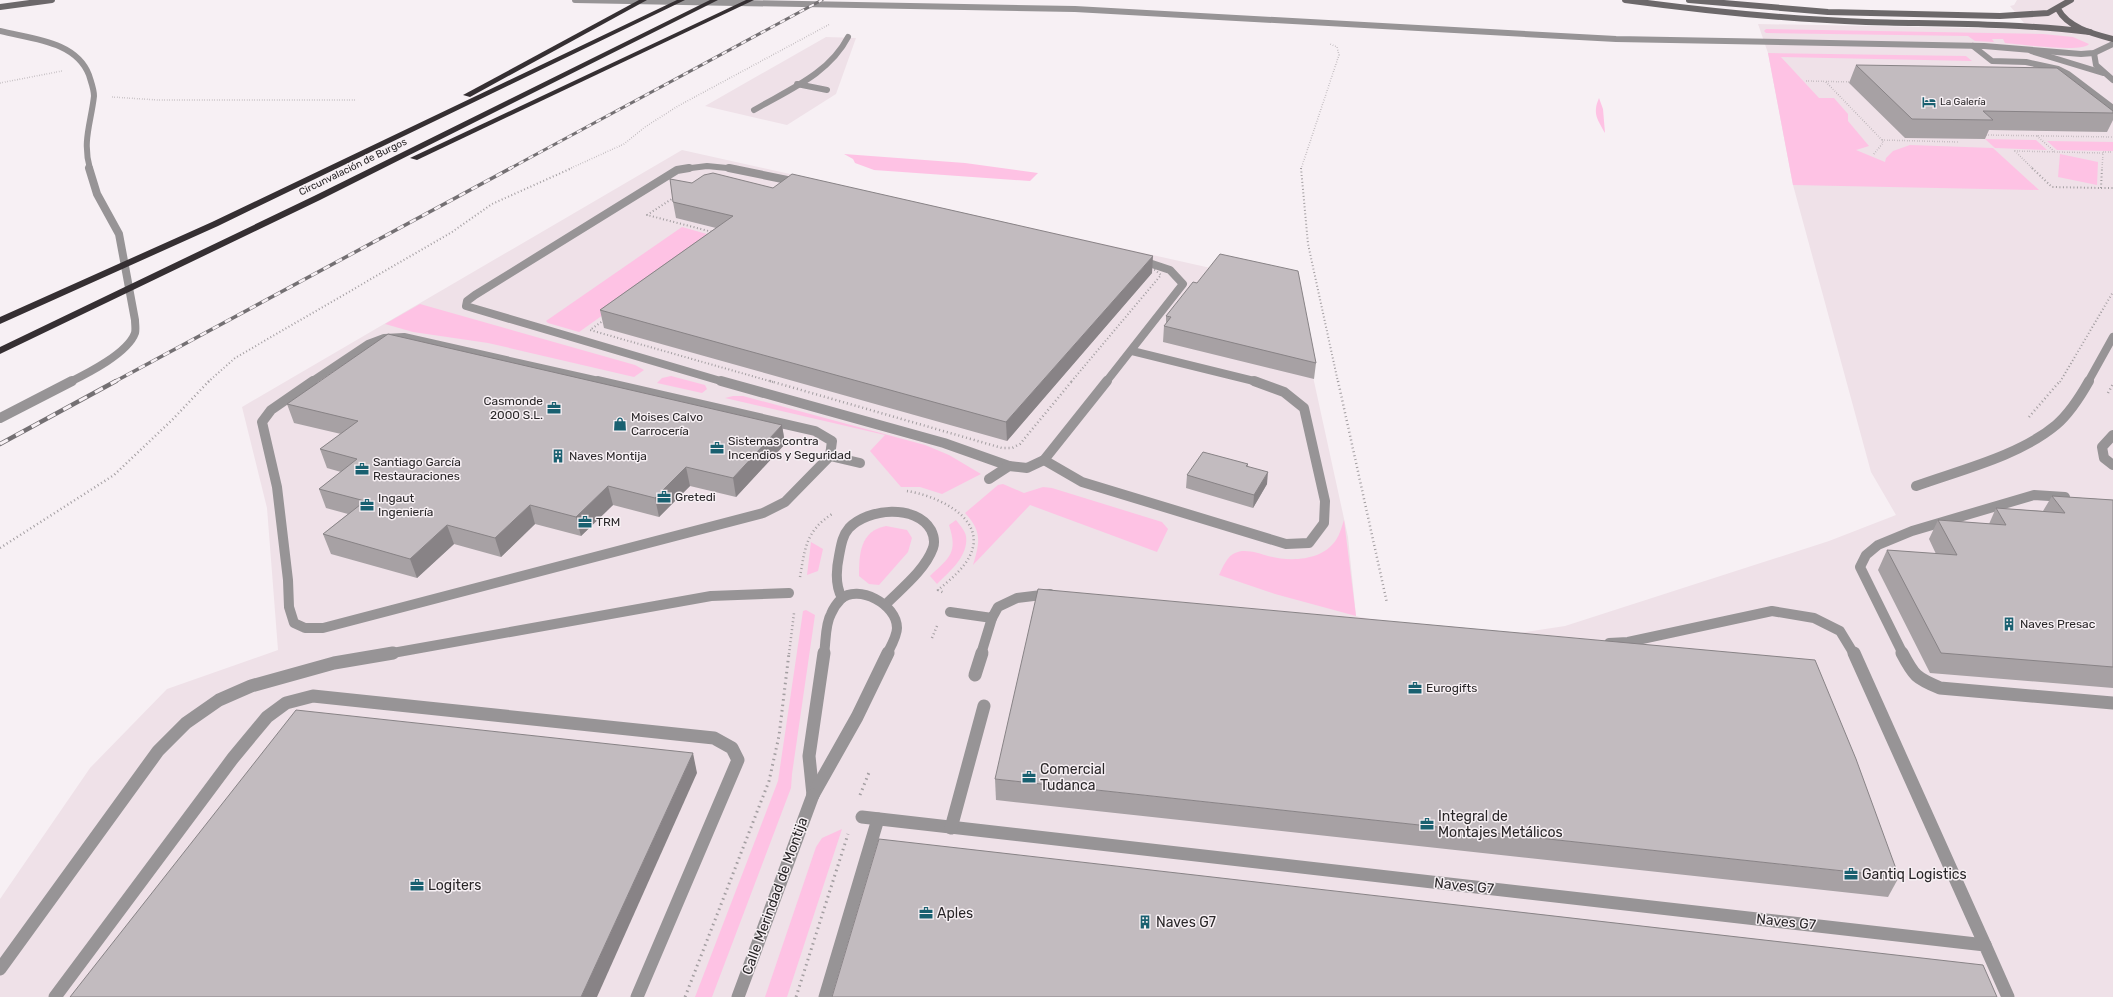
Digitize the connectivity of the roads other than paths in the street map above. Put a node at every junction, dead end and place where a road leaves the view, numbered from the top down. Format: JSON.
{"nodes":[{"id":1,"x":51,"y":0,"type":"edge"},
{"id":2,"x":56,"y":0,"type":"edge"},
{"id":3,"x":575,"y":0,"type":"edge"},
{"id":4,"x":604,"y":0,"type":"edge"},
{"id":5,"x":644,"y":0,"type":"edge"},
{"id":6,"x":682,"y":0,"type":"edge"},
{"id":7,"x":715,"y":0,"type":"edge"},
{"id":8,"x":751,"y":0,"type":"edge"},
{"id":9,"x":1624,"y":0,"type":"edge"},
{"id":10,"x":1689,"y":0,"type":"edge"},
{"id":11,"x":2071,"y":0,"type":"edge"},
{"id":12,"x":0,"y":7,"type":"edge"},
{"id":13,"x":2058,"y":9,"type":"junction"},
{"id":14,"x":0,"y":31,"type":"edge"},
{"id":15,"x":2090,"y":32,"type":"junction"},
{"id":16,"x":848,"y":37,"type":"dead end"},
{"id":17,"x":2113,"y":39,"type":"edge"},
{"id":18,"x":2113,"y":44,"type":"edge"},
{"id":19,"x":1973,"y":46,"type":"junction"},
{"id":20,"x":2021,"y":49,"type":"junction"},
{"id":21,"x":2094,"y":53,"type":"junction"},
{"id":22,"x":2104,"y":73,"type":"junction"},
{"id":23,"x":2113,"y":80,"type":"edge"},
{"id":24,"x":797,"y":84,"type":"junction"},
{"id":25,"x":827,"y":90,"type":"dead end"},
{"id":26,"x":2113,"y":108,"type":"edge"},
{"id":27,"x":754,"y":110,"type":"dead end"},
{"id":28,"x":307,"y":180,"type":"junction"},
{"id":29,"x":802,"y":184,"type":"edge"},
{"id":30,"x":317,"y":198,"type":"junction"},
{"id":31,"x":1129,"y":257,"type":"edge"},
{"id":32,"x":0,"y":321,"type":"edge"},
{"id":33,"x":2113,"y":337,"type":"edge"},
{"id":34,"x":0,"y":351,"type":"edge"},
{"id":35,"x":1132,"y":351,"type":"junction"},
{"id":36,"x":0,"y":418,"type":"edge"},
{"id":37,"x":2113,"y":435,"type":"edge"},
{"id":38,"x":830,"y":456,"type":"junction"},
{"id":39,"x":1044,"y":460,"type":"junction"},
{"id":40,"x":860,"y":463,"type":"dead end"},
{"id":41,"x":2113,"y":465,"type":"edge"},
{"id":42,"x":1009,"y":466,"type":"junction"},
{"id":43,"x":989,"y":479,"type":"dead end"},
{"id":44,"x":1916,"y":486,"type":"dead end"},
{"id":45,"x":2074,"y":498,"type":"edge"},
{"id":46,"x":789,"y":593,"type":"dead end"},
{"id":47,"x":1060,"y":596,"type":"edge"},
{"id":48,"x":842,"y":598,"type":"junction"},
{"id":49,"x":886,"y":604,"type":"junction"},
{"id":50,"x":950,"y":612,"type":"dead end"},
{"id":51,"x":992,"y":618,"type":"junction"},
{"id":52,"x":1597,"y":643,"type":"edge"},
{"id":53,"x":975,"y":675,"type":"dead end"},
{"id":54,"x":2113,"y":703,"type":"edge"},
{"id":55,"x":984,"y":706,"type":"dead end"},
{"id":56,"x":813,"y":795,"type":"junction"},
{"id":57,"x":862,"y":817,"type":"dead end"},
{"id":58,"x":878,"y":819,"type":"junction"},
{"id":59,"x":951,"y":828,"type":"junction"},
{"id":60,"x":1985,"y":945,"type":"junction"},
{"id":61,"x":0,"y":969,"type":"edge"},
{"id":62,"x":55,"y":997,"type":"edge"},
{"id":63,"x":637,"y":997,"type":"edge"},
{"id":64,"x":738,"y":997,"type":"edge"},
{"id":65,"x":825,"y":997,"type":"edge"},
{"id":66,"x":2008,"y":997,"type":"edge"}],
"edges":[{"from":1,"to":2,"type":"street"},
{"from":1,"to":12,"type":"main road"},
{"from":3,"to":4,"type":"street"},
{"from":4,"to":19,"type":"street"},
{"from":5,"to":28,"type":"highway"},
{"from":6,"to":28,"type":"highway","name":"Circunvalación de Burgos"},
{"from":7,"to":30,"type":"highway","name":"Circunvalación de Burgos"},
{"from":8,"to":30,"type":"highway"},
{"from":9,"to":15,"type":"main road"},
{"from":10,"to":13,"type":"main road"},
{"from":11,"to":13,"type":"main road"},
{"from":13,"to":15,"type":"main road"},
{"from":14,"to":36,"type":"street"},
{"from":15,"to":17,"type":"main road"},
{"from":16,"to":24,"type":"street"},
{"from":18,"to":21,"type":"street"},
{"from":19,"to":20,"type":"street"},
{"from":19,"to":26,"type":"street"},
{"from":20,"to":21,"type":"street"},
{"from":20,"to":22,"type":"street"},
{"from":21,"to":22,"type":"street"},
{"from":22,"to":23,"type":"street"},
{"from":24,"to":25,"type":"street"},
{"from":24,"to":27,"type":"street"},
{"from":28,"to":32,"type":"highway","name":"Circunvalación de Burgos"},
{"from":29,"to":42,"type":"street"},
{"from":30,"to":34,"type":"highway","name":"Circunvalación de Burgos"},
{"from":31,"to":35,"type":"street"},
{"from":33,"to":44,"type":"street"},
{"from":35,"to":39,"type":"street"},
{"from":35,"to":39,"type":"street"},
{"from":37,"to":41,"type":"street"},
{"from":38,"to":38,"type":"street"},
{"from":38,"to":40,"type":"street"},
{"from":39,"to":42,"type":"street"},
{"from":42,"to":43,"type":"street"},
{"from":45,"to":54,"type":"street"},
{"from":46,"to":61,"type":"street"},
{"from":47,"to":51,"type":"street"},
{"from":48,"to":49,"type":"street"},
{"from":48,"to":49,"type":"street"},
{"from":48,"to":56,"type":"street","name":"Calle Merindad de Montija"},
{"from":49,"to":56,"type":"street","name":"Calle Merindad de Montija"},
{"from":50,"to":51,"type":"street"},
{"from":51,"to":53,"type":"street"},
{"from":52,"to":60,"type":"street"},
{"from":55,"to":59,"type":"street"},
{"from":56,"to":64,"type":"street","name":"Calle Merindad de Montija"},
{"from":57,"to":58,"type":"street","name":"Naves G7"},
{"from":58,"to":59,"type":"street","name":"Naves G7"},
{"from":58,"to":65,"type":"street"},
{"from":59,"to":60,"type":"street","name":"Naves G7"},
{"from":60,"to":66,"type":"street"},
{"from":62,"to":63,"type":"street"}]}
